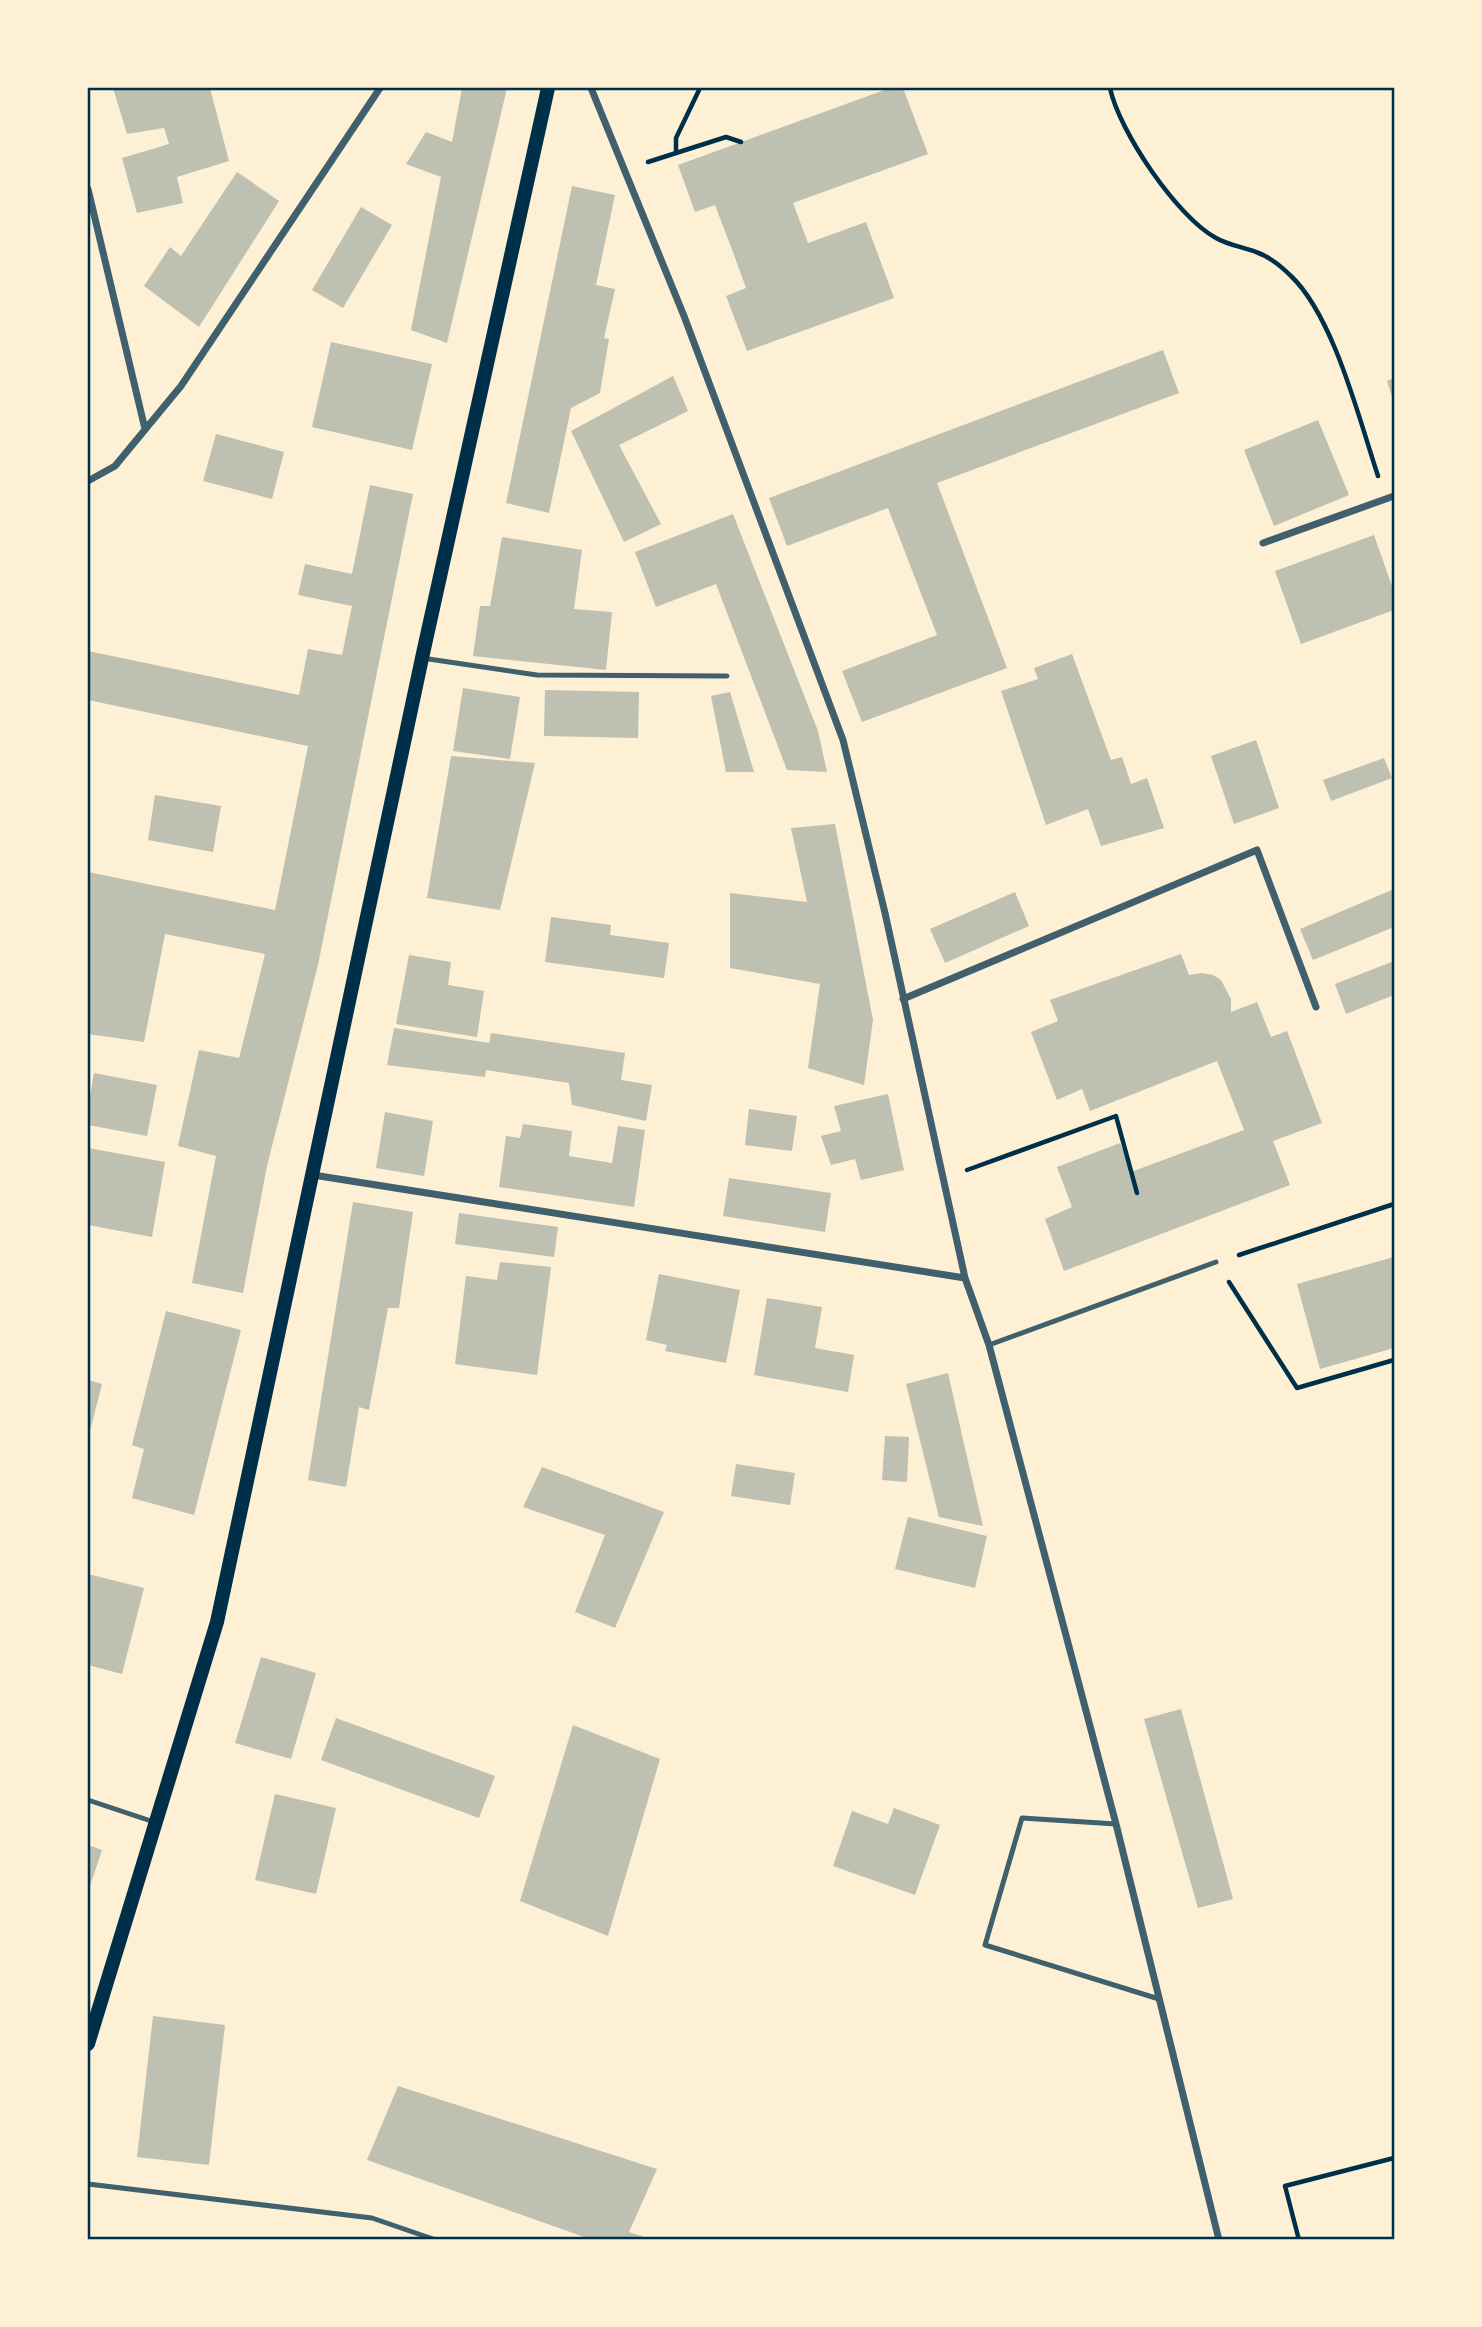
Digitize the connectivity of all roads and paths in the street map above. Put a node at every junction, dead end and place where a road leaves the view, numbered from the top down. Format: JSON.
{"nodes":[{"id":1,"x":380,"y":88,"type":"edge"},
{"id":2,"x":548,"y":88,"type":"edge"},
{"id":3,"x":591,"y":88,"type":"edge"},
{"id":4,"x":700,"y":88,"type":"edge"},
{"id":5,"x":1110,"y":88,"type":"edge"},
{"id":6,"x":741,"y":142,"type":"dead end"},
{"id":7,"x":676,"y":153,"type":"junction"},
{"id":8,"x":624,"y":170,"type":"junction"},
{"id":9,"x":88,"y":189,"type":"edge"},
{"id":10,"x":145,"y":429,"type":"junction"},
{"id":11,"x":88,"y":481,"type":"edge"},
{"id":12,"x":1390,"y":497,"type":"edge"},
{"id":13,"x":1263,"y":543,"type":"dead end"},
{"id":14,"x":422,"y":658,"type":"junction"},
{"id":15,"x":727,"y":676,"type":"dead end"},
{"id":16,"x":902,"y":999,"type":"junction"},
{"id":17,"x":1316,"y":1007,"type":"dead end"},
{"id":18,"x":313,"y":1175,"type":"junction"},
{"id":19,"x":943,"y":1179,"type":"junction"},
{"id":20,"x":1137,"y":1194,"type":"dead end"},
{"id":21,"x":1395,"y":1205,"type":"edge"},
{"id":22,"x":1216,"y":1262,"type":"junction"},
{"id":23,"x":965,"y":1278,"type":"junction"},
{"id":24,"x":989,"y":1345,"type":"junction"},
{"id":25,"x":1395,"y":1360,"type":"edge"},
{"id":26,"x":88,"y":1800,"type":"edge"},
{"id":27,"x":156,"y":1823,"type":"junction"},
{"id":28,"x":1116,"y":1824,"type":"junction"},
{"id":29,"x":1159,"y":1999,"type":"junction"},
{"id":30,"x":88,"y":2044,"type":"edge"},
{"id":31,"x":1395,"y":2158,"type":"edge"},
{"id":32,"x":88,"y":2184,"type":"edge"},
{"id":33,"x":436,"y":2239,"type":"edge"},
{"id":34,"x":1219,"y":2239,"type":"edge"},
{"id":35,"x":1299,"y":2239,"type":"edge"}],
"edges":[{"from":1,"to":10,"type":"street"},
{"from":2,"to":14,"type":"main road"},
{"from":3,"to":8,"type":"street"},
{"from":4,"to":7,"type":"path"},
{"from":5,"to":12,"type":"path"},
{"from":6,"to":7,"type":"path"},
{"from":7,"to":8,"type":"path"},
{"from":8,"to":16,"type":"street"},
{"from":9,"to":10,"type":"street"},
{"from":10,"to":11,"type":"street"},
{"from":12,"to":13,"type":"street"},
{"from":14,"to":15,"type":"lane"},
{"from":14,"to":18,"type":"main road"},
{"from":16,"to":17,"type":"street"},
{"from":16,"to":19,"type":"street"},
{"from":18,"to":23,"type":"street"},
{"from":18,"to":27,"type":"main road"},
{"from":19,"to":20,"type":"path"},
{"from":19,"to":23,"type":"street"},
{"from":21,"to":22,"type":"path"},
{"from":22,"to":24,"type":"lane"},
{"from":22,"to":25,"type":"path"},
{"from":23,"to":24,"type":"street"},
{"from":24,"to":28,"type":"street"},
{"from":26,"to":27,"type":"lane"},
{"from":27,"to":30,"type":"main road"},
{"from":28,"to":29,"type":"street"},
{"from":28,"to":29,"type":"lane"},
{"from":29,"to":34,"type":"street"},
{"from":31,"to":35,"type":"path"},
{"from":32,"to":33,"type":"lane"}]}
